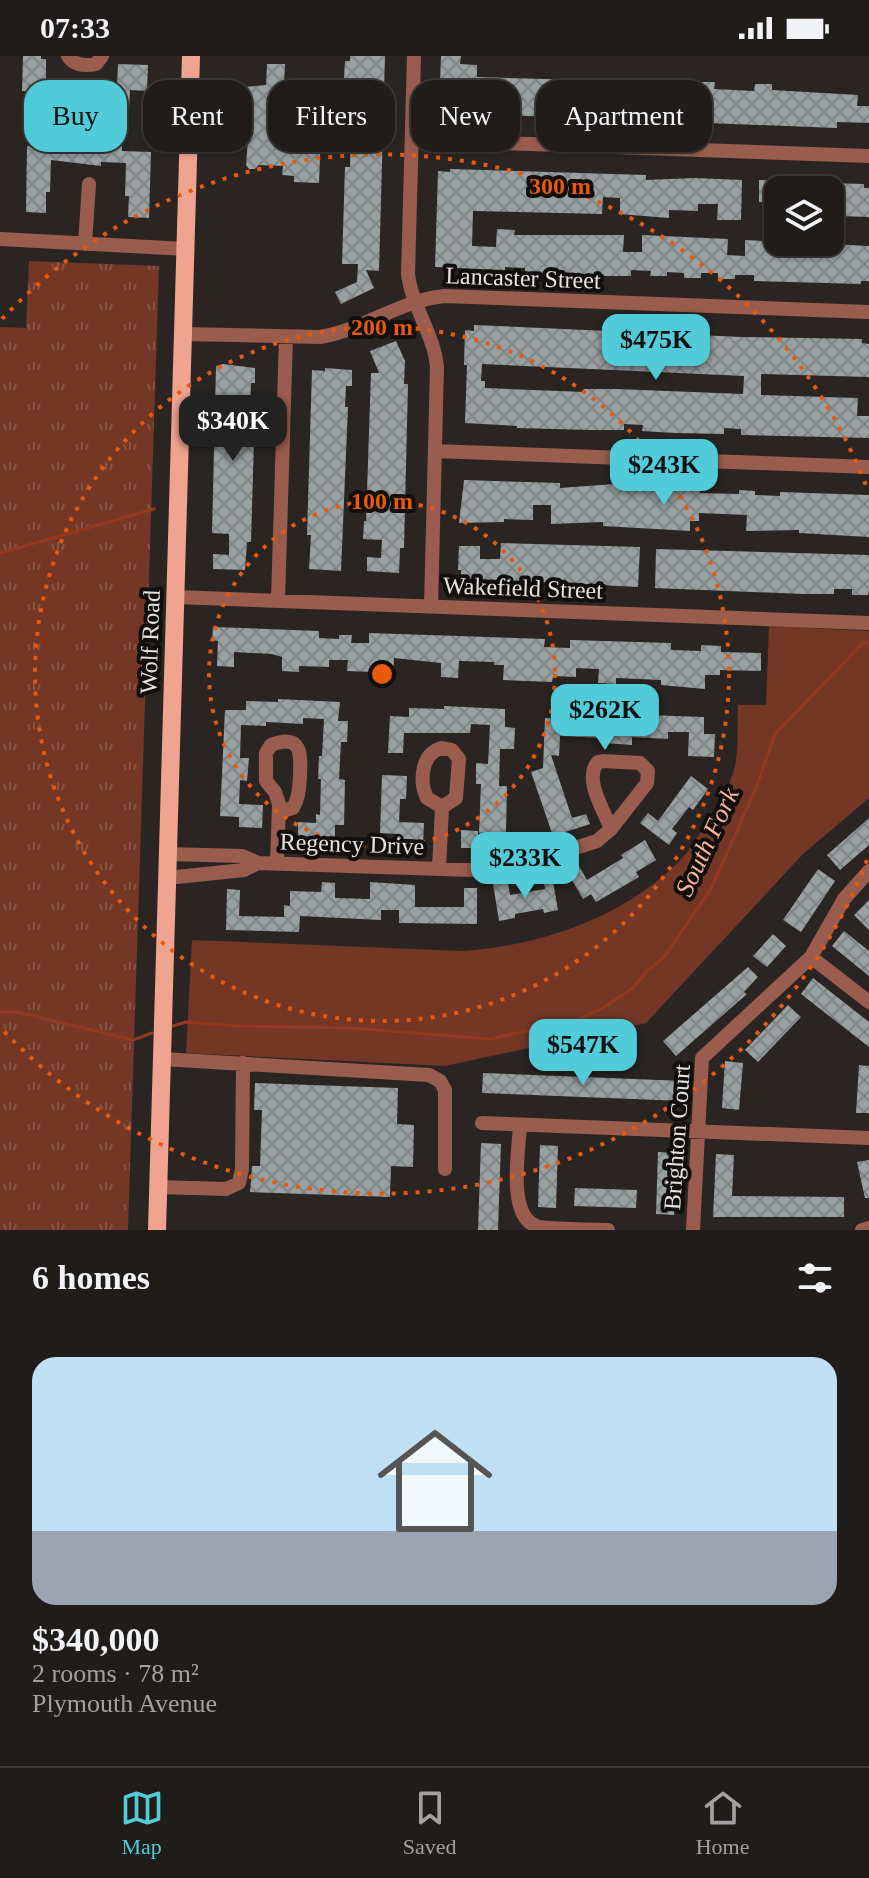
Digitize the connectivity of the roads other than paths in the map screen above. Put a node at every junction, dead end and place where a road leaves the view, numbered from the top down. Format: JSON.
{"nodes":[{"id":1,"x":68,"y":56,"type":"edge"},
{"id":2,"x":102,"y":56,"type":"edge"},
{"id":3,"x":191,"y":56,"type":"edge"},
{"id":4,"x":414,"y":56,"type":"edge"},
{"id":5,"x":414,"y":80,"type":"edge"},
{"id":6,"x":520,"y":144,"type":"edge"},
{"id":7,"x":413,"y":152,"type":"edge"},
{"id":8,"x":869,"y":156,"type":"edge"},
{"id":9,"x":89,"y":184,"type":"dead end"},
{"id":10,"x":0,"y":239,"type":"edge"},
{"id":11,"x":85,"y":244,"type":"junction"},
{"id":12,"x":186,"y":249,"type":"junction"},
{"id":13,"x":414,"y":301,"type":"junction"},
{"id":14,"x":869,"y":312,"type":"edge"},
{"id":15,"x":183,"y":334,"type":"junction"},
{"id":16,"x":286,"y":337,"type":"junction"},
{"id":17,"x":435,"y":451,"type":"junction"},
{"id":18,"x":869,"y":467,"type":"edge"},
{"id":19,"x":175,"y":597,"type":"junction"},
{"id":20,"x":278,"y":600,"type":"junction"},
{"id":21,"x":431,"y":606,"type":"junction"},
{"id":22,"x":869,"y":623,"type":"edge"},
{"id":23,"x":442,"y":807,"type":"dead end"},
{"id":24,"x":279,"y":812,"type":"junction"},
{"id":25,"x":611,"y":829,"type":"junction"},
{"id":26,"x":168,"y":854,"type":"junction"},
{"id":27,"x":258,"y":863,"type":"junction"},
{"id":28,"x":277,"y":864,"type":"junction"},
{"id":29,"x":439,"y":869,"type":"junction"},
{"id":30,"x":869,"y":871,"type":"edge"},
{"id":31,"x":167,"y":878,"type":"junction"},
{"id":32,"x":811,"y":957,"type":"junction"},
{"id":33,"x":869,"y":1002,"type":"edge"},
{"id":34,"x":162,"y":1059,"type":"junction"},
{"id":35,"x":243,"y":1063,"type":"junction"},
{"id":36,"x":482,"y":1123,"type":"dead end"},
{"id":37,"x":520,"y":1125,"type":"junction"},
{"id":38,"x":697,"y":1131,"type":"junction"},
{"id":39,"x":869,"y":1138,"type":"edge"},
{"id":40,"x":445,"y":1169,"type":"dead end"},
{"id":41,"x":158,"y":1187,"type":"junction"},
{"id":42,"x":869,"y":1228,"type":"edge"},
{"id":43,"x":157,"y":1230,"type":"edge"},
{"id":44,"x":608,"y":1230,"type":"edge"},
{"id":45,"x":693,"y":1230,"type":"edge"},
{"id":46,"x":862,"y":1230,"type":"edge"}],
"edges":[{"from":1,"to":2,"type":"street"},
{"from":3,"to":12,"type":"main road","name":"Wolf Road"},
{"from":4,"to":5,"type":"street"},
{"from":6,"to":8,"type":"street"},
{"from":7,"to":13,"type":"street"},
{"from":9,"to":11,"type":"street"},
{"from":10,"to":11,"type":"street"},
{"from":11,"to":12,"type":"street"},
{"from":12,"to":15,"type":"main road","name":"Wolf Road"},
{"from":13,"to":14,"type":"street","name":"Lancaster Street"},
{"from":13,"to":16,"type":"street","name":"Lancaster Street"},
{"from":13,"to":17,"type":"street"},
{"from":15,"to":16,"type":"street","name":"Lancaster Street"},
{"from":15,"to":19,"type":"main road","name":"Wolf Road"},
{"from":16,"to":20,"type":"street"},
{"from":17,"to":18,"type":"street"},
{"from":17,"to":21,"type":"street"},
{"from":19,"to":20,"type":"street","name":"Wakefield Street"},
{"from":19,"to":26,"type":"main road","name":"Wolf Road"},
{"from":20,"to":21,"type":"street","name":"Wakefield Street"},
{"from":21,"to":22,"type":"street","name":"Wakefield Street"},
{"from":23,"to":29,"type":"street"},
{"from":24,"to":24,"type":"street"},
{"from":24,"to":28,"type":"street"},
{"from":25,"to":25,"type":"street","name":"Regency Drive"},
{"from":25,"to":29,"type":"street","name":"Regency Drive"},
{"from":26,"to":27,"type":"street","name":"Regency Drive"},
{"from":26,"to":31,"type":"main road","name":"Wolf Road"},
{"from":27,"to":28,"type":"street","name":"Regency Drive"},
{"from":27,"to":31,"type":"street","name":"Regency Drive"},
{"from":28,"to":29,"type":"street","name":"Regency Drive"},
{"from":30,"to":32,"type":"street","name":"Brighton Court"},
{"from":31,"to":34,"type":"main road","name":"Wolf Road"},
{"from":32,"to":33,"type":"street"},
{"from":32,"to":38,"type":"street","name":"Brighton Court"},
{"from":34,"to":35,"type":"street"},
{"from":34,"to":41,"type":"main road","name":"Wolf Road"},
{"from":35,"to":40,"type":"street"},
{"from":35,"to":41,"type":"street"},
{"from":36,"to":37,"type":"street"},
{"from":37,"to":38,"type":"street"},
{"from":37,"to":44,"type":"street"},
{"from":38,"to":39,"type":"street"},
{"from":38,"to":45,"type":"street","name":"Brighton Court"},
{"from":41,"to":43,"type":"main road","name":"Wolf Road"},
{"from":42,"to":46,"type":"street"}]}
